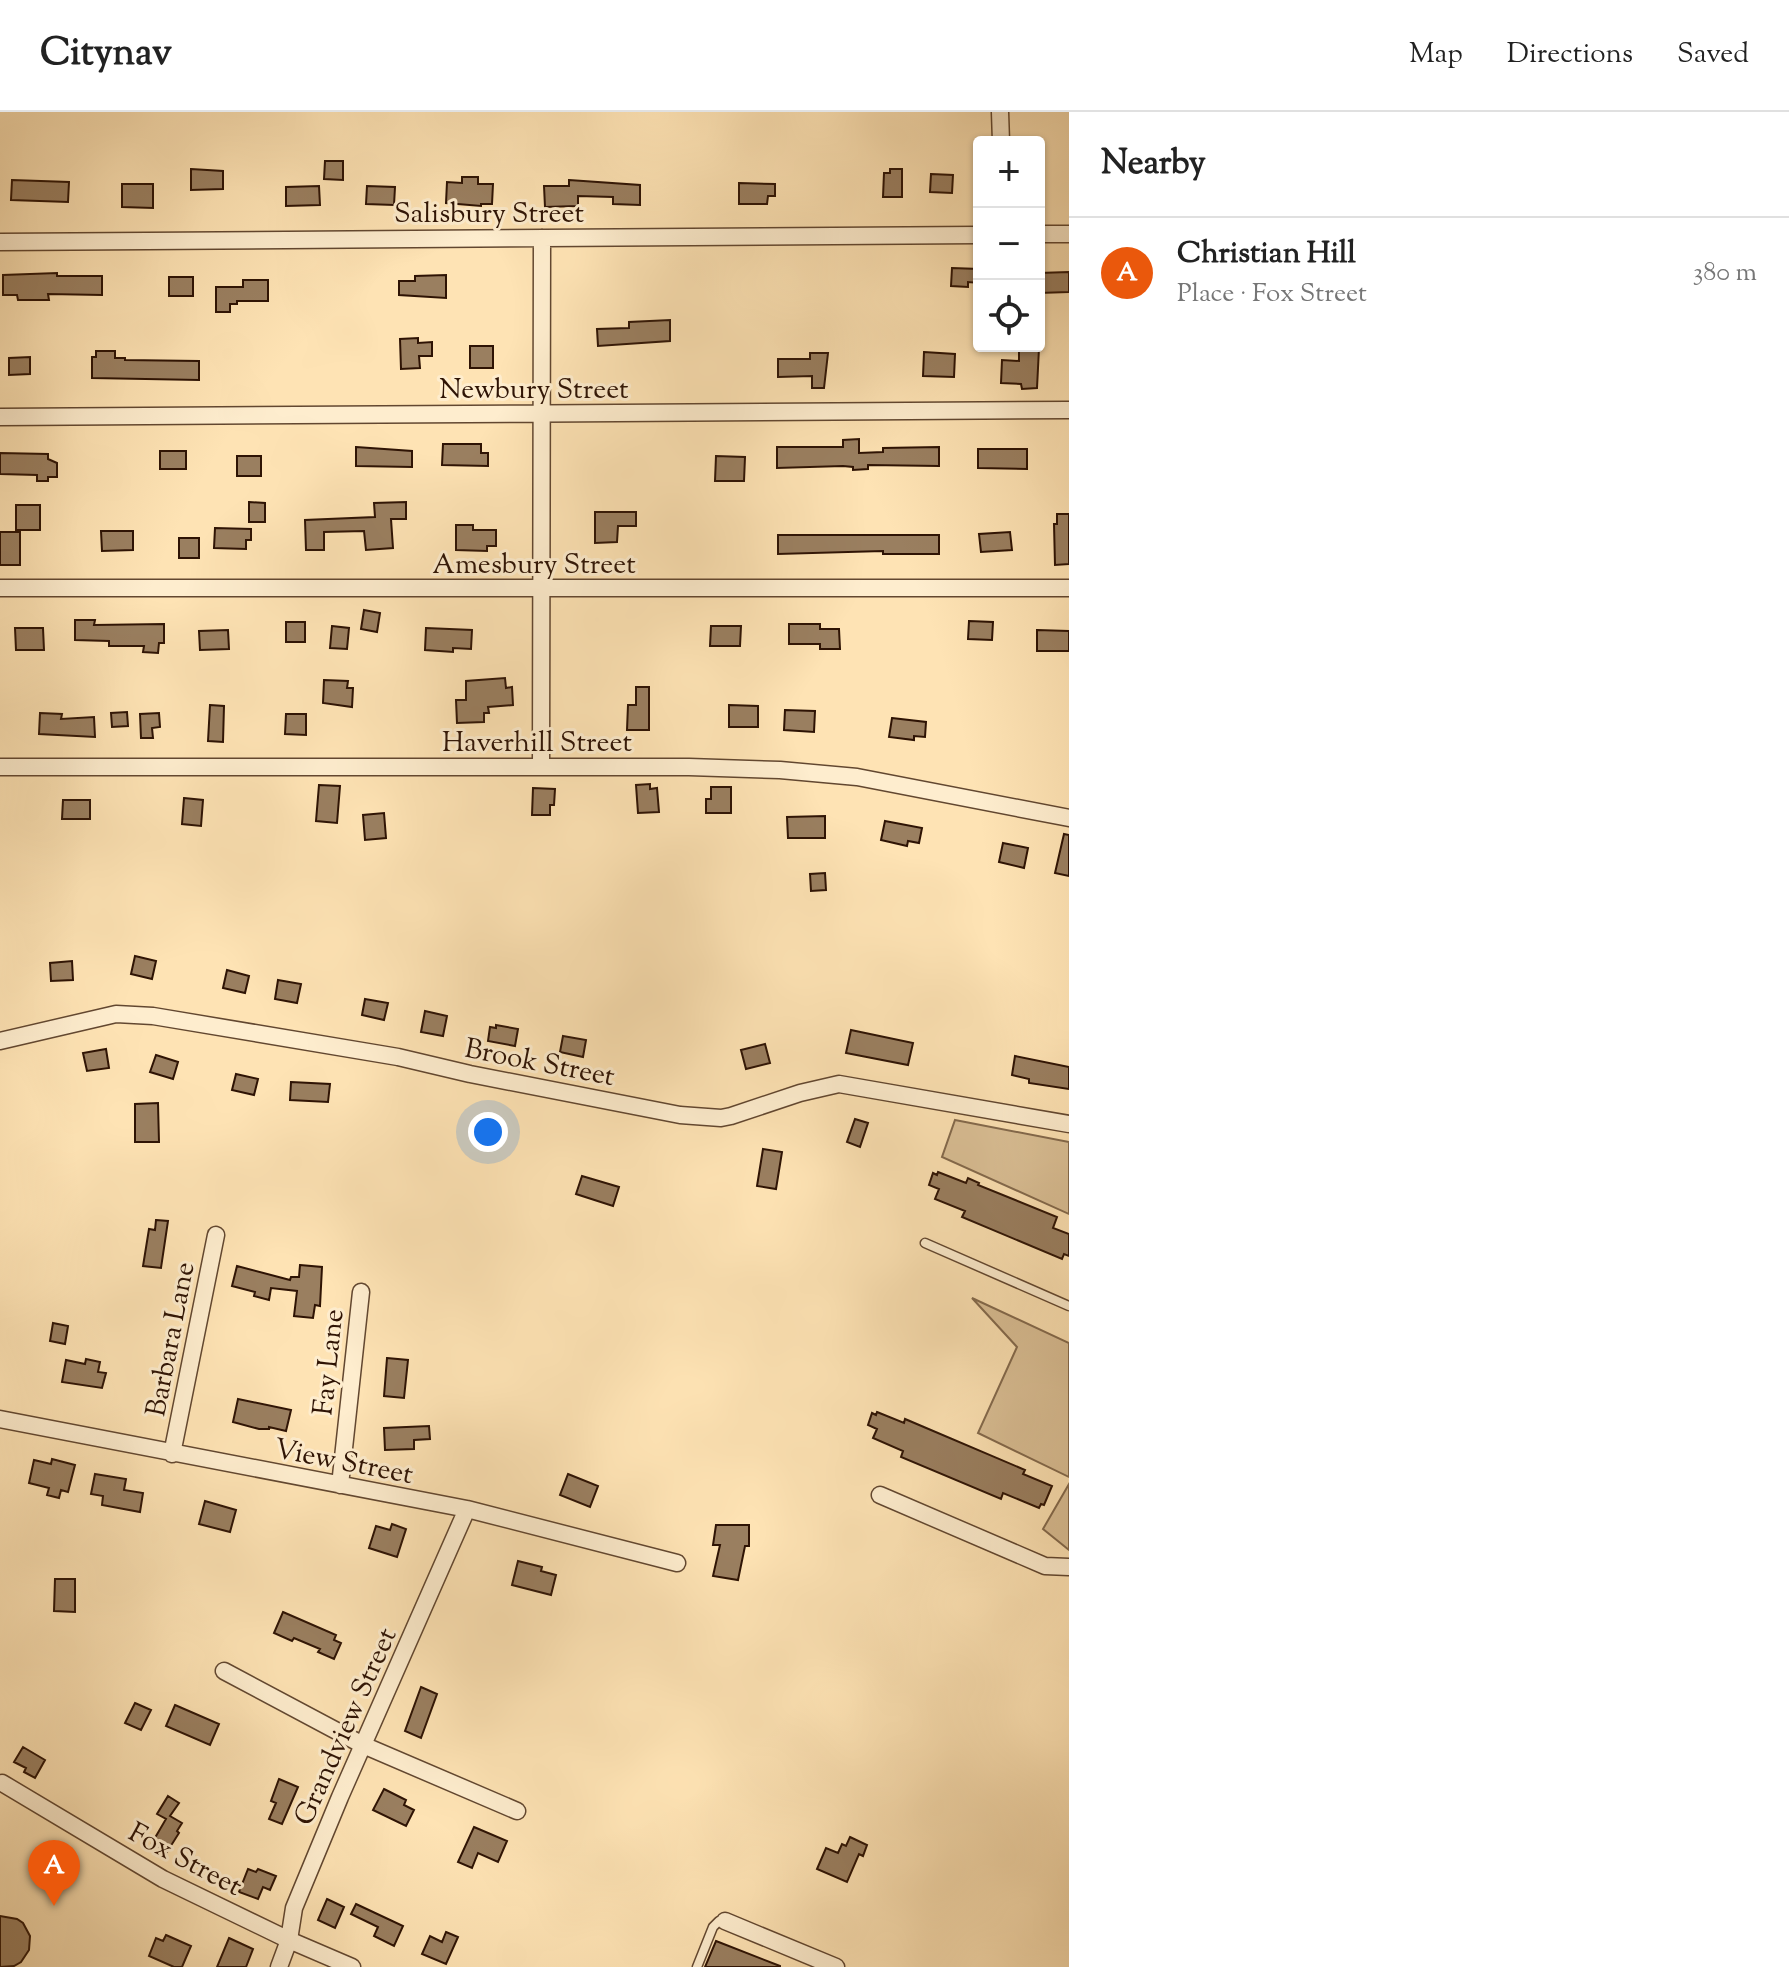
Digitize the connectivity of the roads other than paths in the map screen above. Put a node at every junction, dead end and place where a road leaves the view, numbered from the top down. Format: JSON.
{"nodes":[{"id":1,"x":1000,"y":112,"type":"edge"},
{"id":2,"x":1001,"y":136,"type":"edge"},
{"id":3,"x":1045,"y":234,"type":"edge"},
{"id":4,"x":1069,"y":234,"type":"edge"},
{"id":5,"x":973,"y":235,"type":"edge"},
{"id":6,"x":542,"y":238,"type":"junction"},
{"id":7,"x":0,"y":242,"type":"edge"},
{"id":8,"x":1069,"y":410,"type":"edge"},
{"id":9,"x":542,"y":414,"type":"junction"},
{"id":10,"x":0,"y":417,"type":"edge"},
{"id":11,"x":0,"y":588,"type":"edge"},
{"id":12,"x":1069,"y":588,"type":"edge"},
{"id":13,"x":541,"y":589,"type":"junction"},
{"id":14,"x":0,"y":767,"type":"edge"},
{"id":15,"x":541,"y":767,"type":"junction"},
{"id":16,"x":1069,"y":818,"type":"edge"},
{"id":17,"x":0,"y":1041,"type":"edge"},
{"id":18,"x":1069,"y":1124,"type":"edge"},
{"id":19,"x":216,"y":1235,"type":"dead end"},
{"id":20,"x":925,"y":1243,"type":"dead end"},
{"id":21,"x":361,"y":1292,"type":"dead end"},
{"id":22,"x":1069,"y":1306,"type":"edge"},
{"id":23,"x":0,"y":1419,"type":"edge"},
{"id":24,"x":172,"y":1454,"type":"junction"},
{"id":25,"x":340,"y":1485,"type":"junction"},
{"id":26,"x":880,"y":1495,"type":"dead end"},
{"id":27,"x":467,"y":1509,"type":"junction"},
{"id":28,"x":677,"y":1563,"type":"dead end"},
{"id":29,"x":1069,"y":1567,"type":"edge"},
{"id":30,"x":224,"y":1671,"type":"dead end"},
{"id":31,"x":363,"y":1745,"type":"junction"},
{"id":32,"x":2,"y":1783,"type":"edge"},
{"id":33,"x":517,"y":1811,"type":"dead end"},
{"id":34,"x":725,"y":1921,"type":"joint"},
{"id":35,"x":289,"y":1940,"type":"junction"},
{"id":36,"x":279,"y":1967,"type":"edge"},
{"id":37,"x":352,"y":1967,"type":"edge"},
{"id":38,"x":697,"y":1967,"type":"edge"},
{"id":39,"x":836,"y":1967,"type":"edge"}],
"edges":[{"from":1,"to":2,"type":"street"},
{"from":3,"to":4,"type":"street"},
{"from":5,"to":6,"type":"street","name":"Salisbury Street"},
{"from":6,"to":7,"type":"street","name":"Salisbury Street"},
{"from":6,"to":9,"type":"street"},
{"from":8,"to":9,"type":"street","name":"Newbury Street"},
{"from":9,"to":10,"type":"street","name":"Newbury Street"},
{"from":9,"to":13,"type":"street"},
{"from":11,"to":13,"type":"street","name":"Amesbury Street"},
{"from":12,"to":13,"type":"street","name":"Amesbury Street"},
{"from":13,"to":15,"type":"street"},
{"from":14,"to":15,"type":"street","name":"Haverhill Street"},
{"from":15,"to":16,"type":"street","name":"Haverhill Street"},
{"from":17,"to":18,"type":"street","name":"Brook Street"},
{"from":19,"to":24,"type":"street","name":"Barbara Lane"},
{"from":20,"to":22,"type":"lane"},
{"from":21,"to":25,"type":"street","name":"Fay Lane"},
{"from":23,"to":24,"type":"street","name":"View Street"},
{"from":24,"to":25,"type":"street","name":"View Street"},
{"from":25,"to":27,"type":"street","name":"View Street"},
{"from":26,"to":29,"type":"street"},
{"from":27,"to":28,"type":"street","name":"View Street"},
{"from":27,"to":31,"type":"street","name":"Grandview Street"},
{"from":30,"to":31,"type":"street"},
{"from":31,"to":33,"type":"street"},
{"from":31,"to":35,"type":"street","name":"Grandview Street"},
{"from":32,"to":35,"type":"street","name":"Fox Street"},
{"from":34,"to":38,"type":"lane"},
{"from":34,"to":39,"type":"street"},
{"from":35,"to":36,"type":"street","name":"Grandview Street"},
{"from":35,"to":37,"type":"street","name":"Fox Street"}]}
